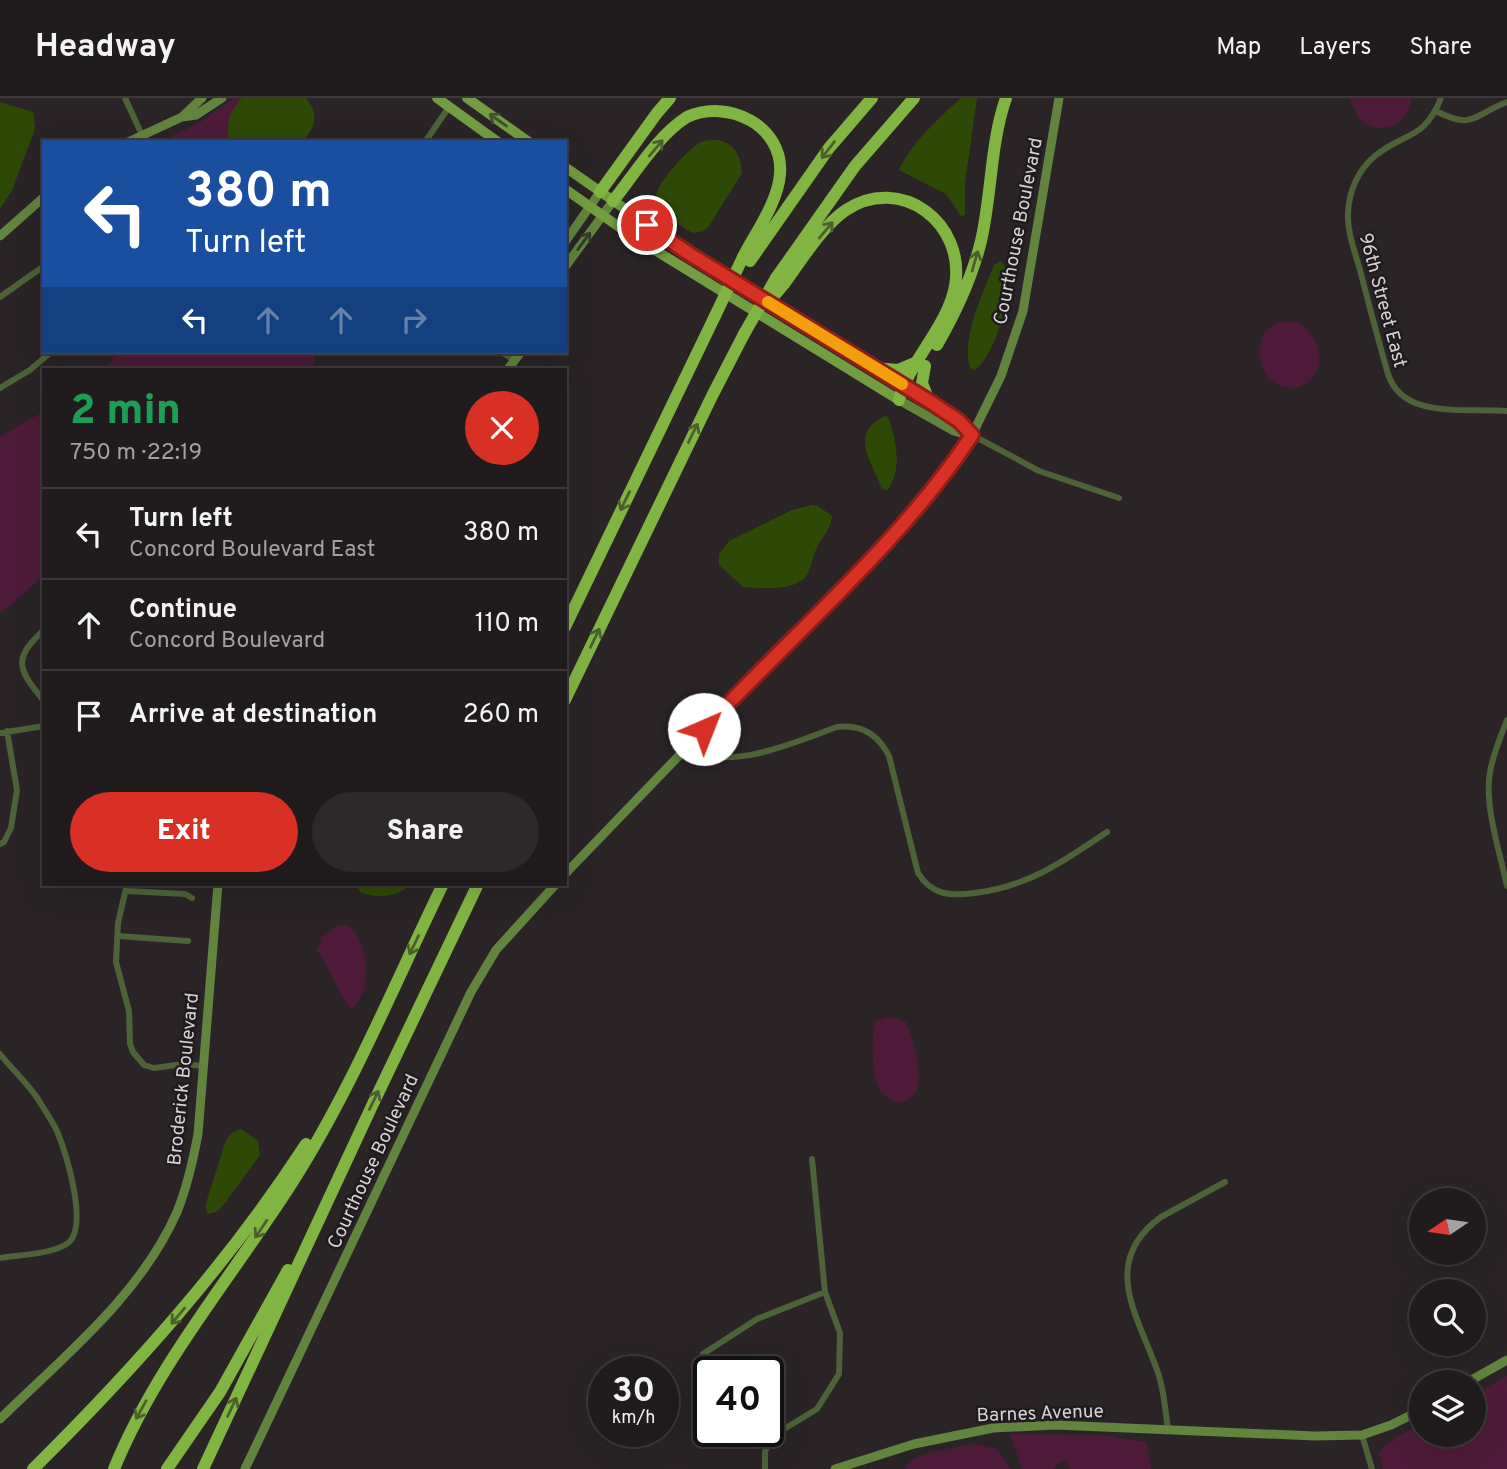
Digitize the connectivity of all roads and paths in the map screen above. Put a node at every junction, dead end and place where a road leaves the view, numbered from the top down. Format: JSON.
{"nodes":[{"id":1,"x":125,"y":98,"type":"edge"},
{"id":2,"x":202,"y":98,"type":"edge"},
{"id":3,"x":222,"y":98,"type":"edge"},
{"id":4,"x":437,"y":98,"type":"edge"},
{"id":5,"x":467,"y":98,"type":"edge"},
{"id":6,"x":670,"y":98,"type":"edge"},
{"id":7,"x":873,"y":98,"type":"edge"},
{"id":8,"x":914,"y":98,"type":"edge"},
{"id":9,"x":1006,"y":98,"type":"edge"},
{"id":10,"x":1059,"y":98,"type":"edge"},
{"id":11,"x":1441,"y":98,"type":"edge"},
{"id":12,"x":1507,"y":102,"type":"edge"},
{"id":13,"x":449,"y":107,"type":"junction"},
{"id":14,"x":1436,"y":111,"type":"junction"},
{"id":15,"x":182,"y":117,"type":"junction"},
{"id":16,"x":142,"y":135,"type":"junction"},
{"id":17,"x":132,"y":140,"type":"edge"},
{"id":18,"x":426,"y":140,"type":"edge"},
{"id":19,"x":495,"y":140,"type":"edge"},
{"id":20,"x":526,"y":140,"type":"edge"},
{"id":21,"x":567,"y":168,"type":"edge"},
{"id":22,"x":567,"y":190,"type":"edge"},
{"id":23,"x":600,"y":192,"type":"junction"},
{"id":24,"x":42,"y":199,"type":"edge"},
{"id":25,"x":613,"y":201,"type":"junction"},
{"id":26,"x":590,"y":206,"type":"junction"},
{"id":27,"x":603,"y":216,"type":"junction"},
{"id":28,"x":0,"y":236,"type":"edge"},
{"id":29,"x":567,"y":239,"type":"edge"},
{"id":30,"x":747,"y":259,"type":"junction"},
{"id":31,"x":567,"y":264,"type":"edge"},
{"id":32,"x":42,"y":267,"type":"edge"},
{"id":33,"x":780,"y":281,"type":"junction"},
{"id":34,"x":0,"y":297,"type":"edge"},
{"id":35,"x":49,"y":354,"type":"edge"},
{"id":36,"x":922,"y":363,"type":"junction"},
{"id":37,"x":875,"y":368,"type":"junction"},
{"id":38,"x":0,"y":388,"type":"edge"},
{"id":39,"x":907,"y":388,"type":"junction"},
{"id":40,"x":899,"y":400,"type":"junction"},
{"id":41,"x":929,"y":401,"type":"junction"},
{"id":42,"x":1507,"y":411,"type":"edge"},
{"id":43,"x":972,"y":435,"type":"junction"},
{"id":44,"x":1119,"y":498,"type":"dead end"},
{"id":45,"x":567,"y":623,"type":"edge"},
{"id":46,"x":42,"y":632,"type":"edge"},
{"id":47,"x":567,"y":696,"type":"edge"},
{"id":48,"x":42,"y":699,"type":"edge"},
{"id":49,"x":1507,"y":720,"type":"edge"},
{"id":50,"x":42,"y":726,"type":"edge"},
{"id":51,"x":3,"y":732,"type":"edge"},
{"id":52,"x":691,"y":743,"type":"junction"},
{"id":53,"x":1107,"y":832,"type":"dead end"},
{"id":54,"x":0,"y":844,"type":"edge"},
{"id":55,"x":567,"y":872,"type":"edge"},
{"id":56,"x":218,"y":886,"type":"edge"},
{"id":57,"x":442,"y":886,"type":"edge"},
{"id":58,"x":477,"y":886,"type":"edge"},
{"id":59,"x":554,"y":886,"type":"edge"},
{"id":60,"x":1507,"y":886,"type":"edge"},
{"id":61,"x":126,"y":888,"type":"edge"},
{"id":62,"x":192,"y":898,"type":"dead end"},
{"id":63,"x":118,"y":936,"type":"junction"},
{"id":64,"x":188,"y":941,"type":"dead end"},
{"id":65,"x":367,"y":1042,"type":"junction"},
{"id":66,"x":0,"y":1054,"type":"edge"},
{"id":67,"x":204,"y":1066,"type":"junction"},
{"id":68,"x":812,"y":1159,"type":"dead end"},
{"id":69,"x":346,"y":1161,"type":"junction"},
{"id":70,"x":1225,"y":1182,"type":"dead end"},
{"id":71,"x":0,"y":1258,"type":"edge"},
{"id":72,"x":825,"y":1292,"type":"junction"},
{"id":73,"x":704,"y":1354,"type":"dead end"},
{"id":74,"x":1507,"y":1360,"type":"edge"},
{"id":75,"x":1486,"y":1372,"type":"edge"},
{"id":76,"x":1409,"y":1416,"type":"edge"},
{"id":77,"x":0,"y":1419,"type":"edge"},
{"id":78,"x":1168,"y":1429,"type":"junction"},
{"id":79,"x":1362,"y":1434,"type":"junction"},
{"id":80,"x":33,"y":1469,"type":"edge"},
{"id":81,"x":114,"y":1469,"type":"edge"},
{"id":82,"x":167,"y":1469,"type":"edge"},
{"id":83,"x":203,"y":1469,"type":"edge"},
{"id":84,"x":245,"y":1469,"type":"edge"},
{"id":85,"x":765,"y":1469,"type":"edge"},
{"id":86,"x":835,"y":1469,"type":"edge"},
{"id":87,"x":1372,"y":1469,"type":"edge"}],
"edges":[{"from":1,"to":16,"type":"street"},
{"from":2,"to":15,"type":"street"},
{"from":3,"to":15,"type":"street"},
{"from":4,"to":13,"type":"main road"},
{"from":20,"to":5,"type":"main road","one_way":true},
{"from":6,"to":23,"type":"highway"},
{"from":7,"to":30,"type":"highway","one_way":true},
{"from":8,"to":33,"type":"highway"},
{"from":36,"to":9,"type":"highway","one_way":true},
{"from":10,"to":43,"type":"street","name":"Courthouse Boulevard"},
{"from":11,"to":14,"type":"street","name":"96th Street East"},
{"from":12,"to":14,"type":"street"},
{"from":13,"to":18,"type":"street"},
{"from":13,"to":19,"type":"main road"},
{"from":14,"to":42,"type":"street","name":"96th Street East"},
{"from":15,"to":16,"type":"street"},
{"from":16,"to":17,"type":"street"},
{"from":21,"to":23,"type":"main road"},
{"from":22,"to":26,"type":"main road"},
{"from":23,"to":25,"type":"main road"},
{"from":23,"to":26,"type":"street"},
{"from":24,"to":28,"type":"street"},
{"from":25,"to":27,"type":"street"},
{"from":25,"to":30,"type":"highway","one_way":true},
{"from":25,"to":37,"type":"main road"},
{"from":26,"to":27,"type":"main road"},
{"from":26,"to":29,"type":"street"},
{"from":31,"to":27,"type":"street","one_way":true},
{"from":27,"to":40,"type":"main road"},
{"from":30,"to":45,"type":"highway","one_way":true,"bridge":true},
{"from":32,"to":34,"type":"street"},
{"from":33,"to":36,"type":"highway","one_way":true},
{"from":47,"to":33,"type":"highway","one_way":true,"bridge":true},
{"from":35,"to":38,"type":"street"},
{"from":36,"to":37,"type":"highway"},
{"from":36,"to":39,"type":"highway"},
{"from":36,"to":41,"type":"highway"},
{"from":37,"to":39,"type":"main road"},
{"from":39,"to":40,"type":"highway"},
{"from":39,"to":41,"type":"street"},
{"from":40,"to":43,"type":"street"},
{"from":41,"to":43,"type":"street"},
{"from":43,"to":44,"type":"street"},
{"from":43,"to":52,"type":"street","name":"Courthouse Boulevard"},
{"from":46,"to":48,"type":"street"},
{"from":49,"to":60,"type":"street"},
{"from":50,"to":51,"type":"street"},
{"from":51,"to":54,"type":"street"},
{"from":52,"to":53,"type":"street"},
{"from":52,"to":55,"type":"street","name":"Courthouse Boulevard"},
{"from":56,"to":67,"type":"street","name":"Broderick Boulevard"},
{"from":57,"to":65,"type":"highway","one_way":true},
{"from":69,"to":58,"type":"highway","one_way":true},
{"from":59,"to":84,"type":"street","name":"Courthouse Boulevard"},
{"from":61,"to":62,"type":"street"},
{"from":61,"to":63,"type":"street"},
{"from":63,"to":64,"type":"street"},
{"from":63,"to":67,"type":"street"},
{"from":65,"to":80,"type":"highway","one_way":true},
{"from":65,"to":81,"type":"highway","one_way":true},
{"from":66,"to":71,"type":"street"},
{"from":67,"to":77,"type":"street","name":"Broderick Boulevard"},
{"from":68,"to":72,"type":"street"},
{"from":69,"to":82,"type":"highway"},
{"from":83,"to":69,"type":"highway","one_way":true},
{"from":70,"to":78,"type":"street"},
{"from":72,"to":73,"type":"street"},
{"from":72,"to":85,"type":"street"},
{"from":74,"to":75,"type":"street"},
{"from":76,"to":79,"type":"street","name":"Barnes Avenue"},
{"from":78,"to":79,"type":"street","name":"Barnes Avenue"},
{"from":78,"to":86,"type":"street","name":"Barnes Avenue"},
{"from":79,"to":87,"type":"street"}]}
